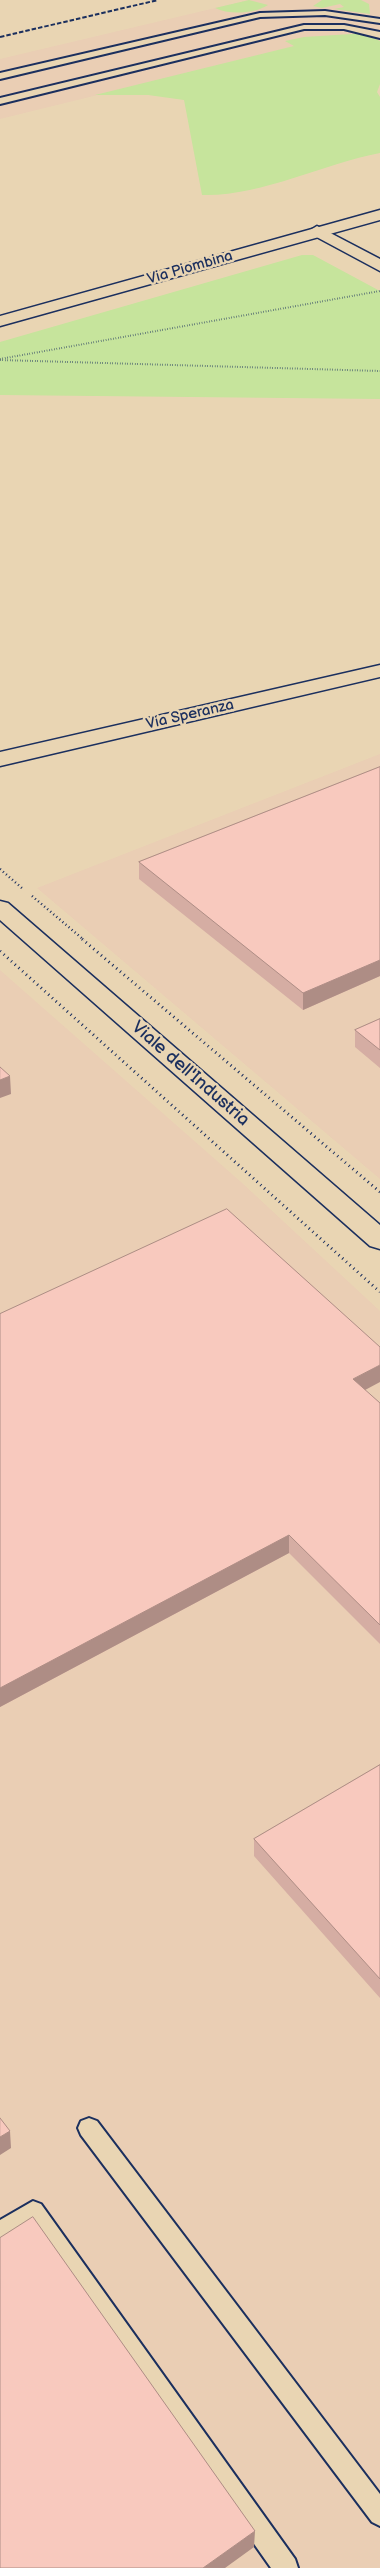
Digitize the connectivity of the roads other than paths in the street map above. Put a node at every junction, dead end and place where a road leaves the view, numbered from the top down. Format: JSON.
{"nodes":[{"id":1,"x":380,"y":21,"type":"edge"},
{"id":2,"x":380,"y":35,"type":"edge"},
{"id":3,"x":0,"y":76,"type":"edge"},
{"id":4,"x":0,"y":101,"type":"edge"},
{"id":5,"x":380,"y":215,"type":"edge"},
{"id":6,"x":317,"y":232,"type":"junction"},
{"id":7,"x":380,"y":266,"type":"edge"},
{"id":8,"x":0,"y":322,"type":"edge"},
{"id":9,"x":380,"y":671,"type":"edge"},
{"id":10,"x":0,"y":759,"type":"edge"},
{"id":11,"x":0,"y":908,"type":"edge"},
{"id":12,"x":380,"y":1240,"type":"edge"},
{"id":13,"x":89,"y":2128,"type":"dead end"},
{"id":14,"x":0,"y":2232,"type":"edge"},
{"id":15,"x":380,"y":2514,"type":"edge"},
{"id":16,"x":286,"y":2568,"type":"edge"}],
"edges":[{"from":1,"to":3,"type":"lane"},
{"from":2,"to":4,"type":"lane"},
{"from":5,"to":6,"type":"street","name":"Via Piombina"},
{"from":6,"to":7,"type":"street"},
{"from":6,"to":8,"type":"street","name":"Via Piombina"},
{"from":9,"to":10,"type":"street","name":"Via Speranza"},
{"from":11,"to":12,"type":"street","name":"Viale dell'Industria"},
{"from":13,"to":15,"type":"lane"},
{"from":14,"to":16,"type":"lane"}]}
